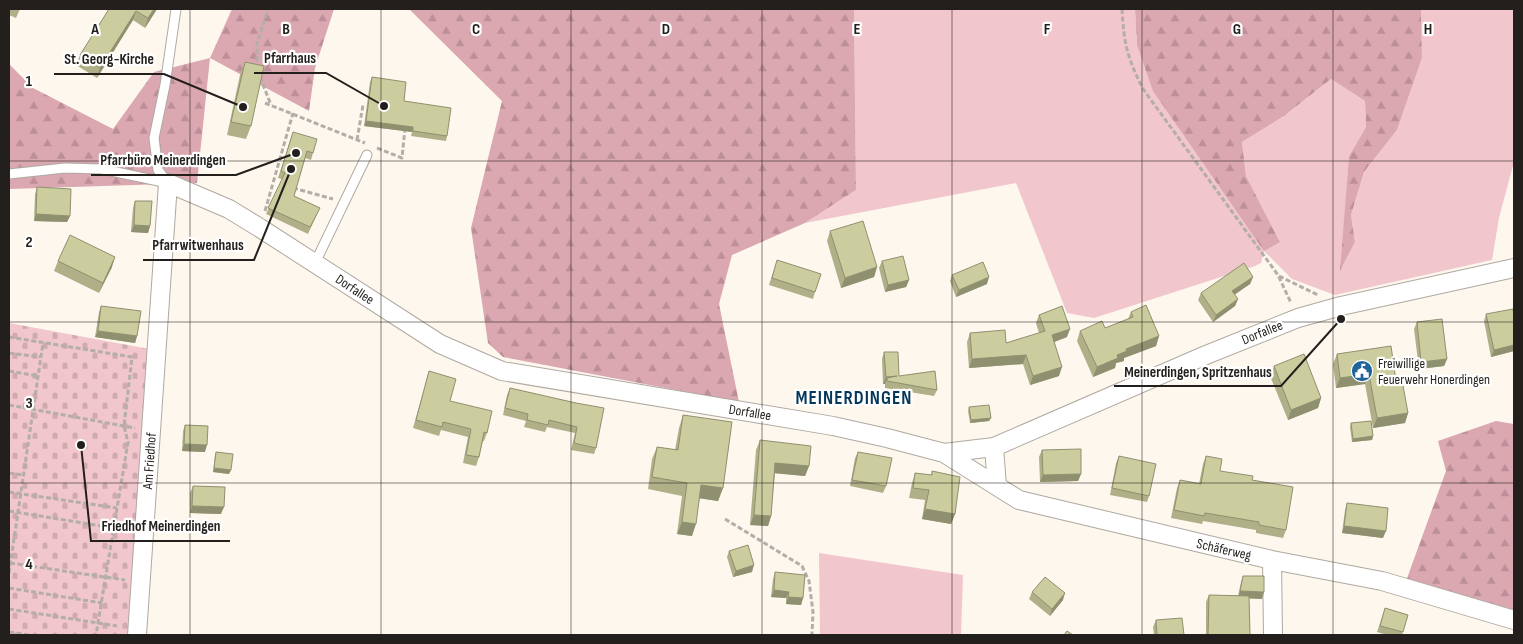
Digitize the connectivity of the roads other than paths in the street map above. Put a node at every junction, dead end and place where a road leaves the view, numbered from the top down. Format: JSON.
{"nodes":[{"id":1,"x":176,"y":9,"type":"edge"},
{"id":2,"x":367,"y":155,"type":"dead end"},
{"id":3,"x":9,"y":174,"type":"edge"},
{"id":4,"x":168,"y":183,"type":"junction"},
{"id":5,"x":315,"y":263,"type":"junction"},
{"id":6,"x":1514,"y":268,"type":"edge"},
{"id":7,"x":994,"y":447,"type":"junction"},
{"id":8,"x":944,"y":453,"type":"junction"},
{"id":9,"x":997,"y":486,"type":"junction"},
{"id":10,"x":1272,"y":560,"type":"junction"},
{"id":11,"x":1514,"y":620,"type":"edge"},
{"id":12,"x":136,"y":635,"type":"edge"},
{"id":13,"x":1272,"y":635,"type":"edge"}],
"edges":[{"from":1,"to":4,"type":"lane"},
{"from":2,"to":5,"type":"lane"},
{"from":3,"to":4,"type":"lane"},
{"from":4,"to":5,"type":"street","name":"Dorfallee"},
{"from":4,"to":12,"type":"street","name":"Am Friedhof"},
{"from":5,"to":8,"type":"street","name":"Dorfallee"},
{"from":6,"to":7,"type":"street","name":"Dorfallee"},
{"from":7,"to":8,"type":"street","name":"Dorfallee"},
{"from":7,"to":9,"type":"street"},
{"from":8,"to":9,"type":"street","name":"Schäferweg"},
{"from":9,"to":10,"type":"street","name":"Schäferweg"},
{"from":10,"to":11,"type":"street","name":"Schäferweg"},
{"from":10,"to":13,"type":"street"}]}
